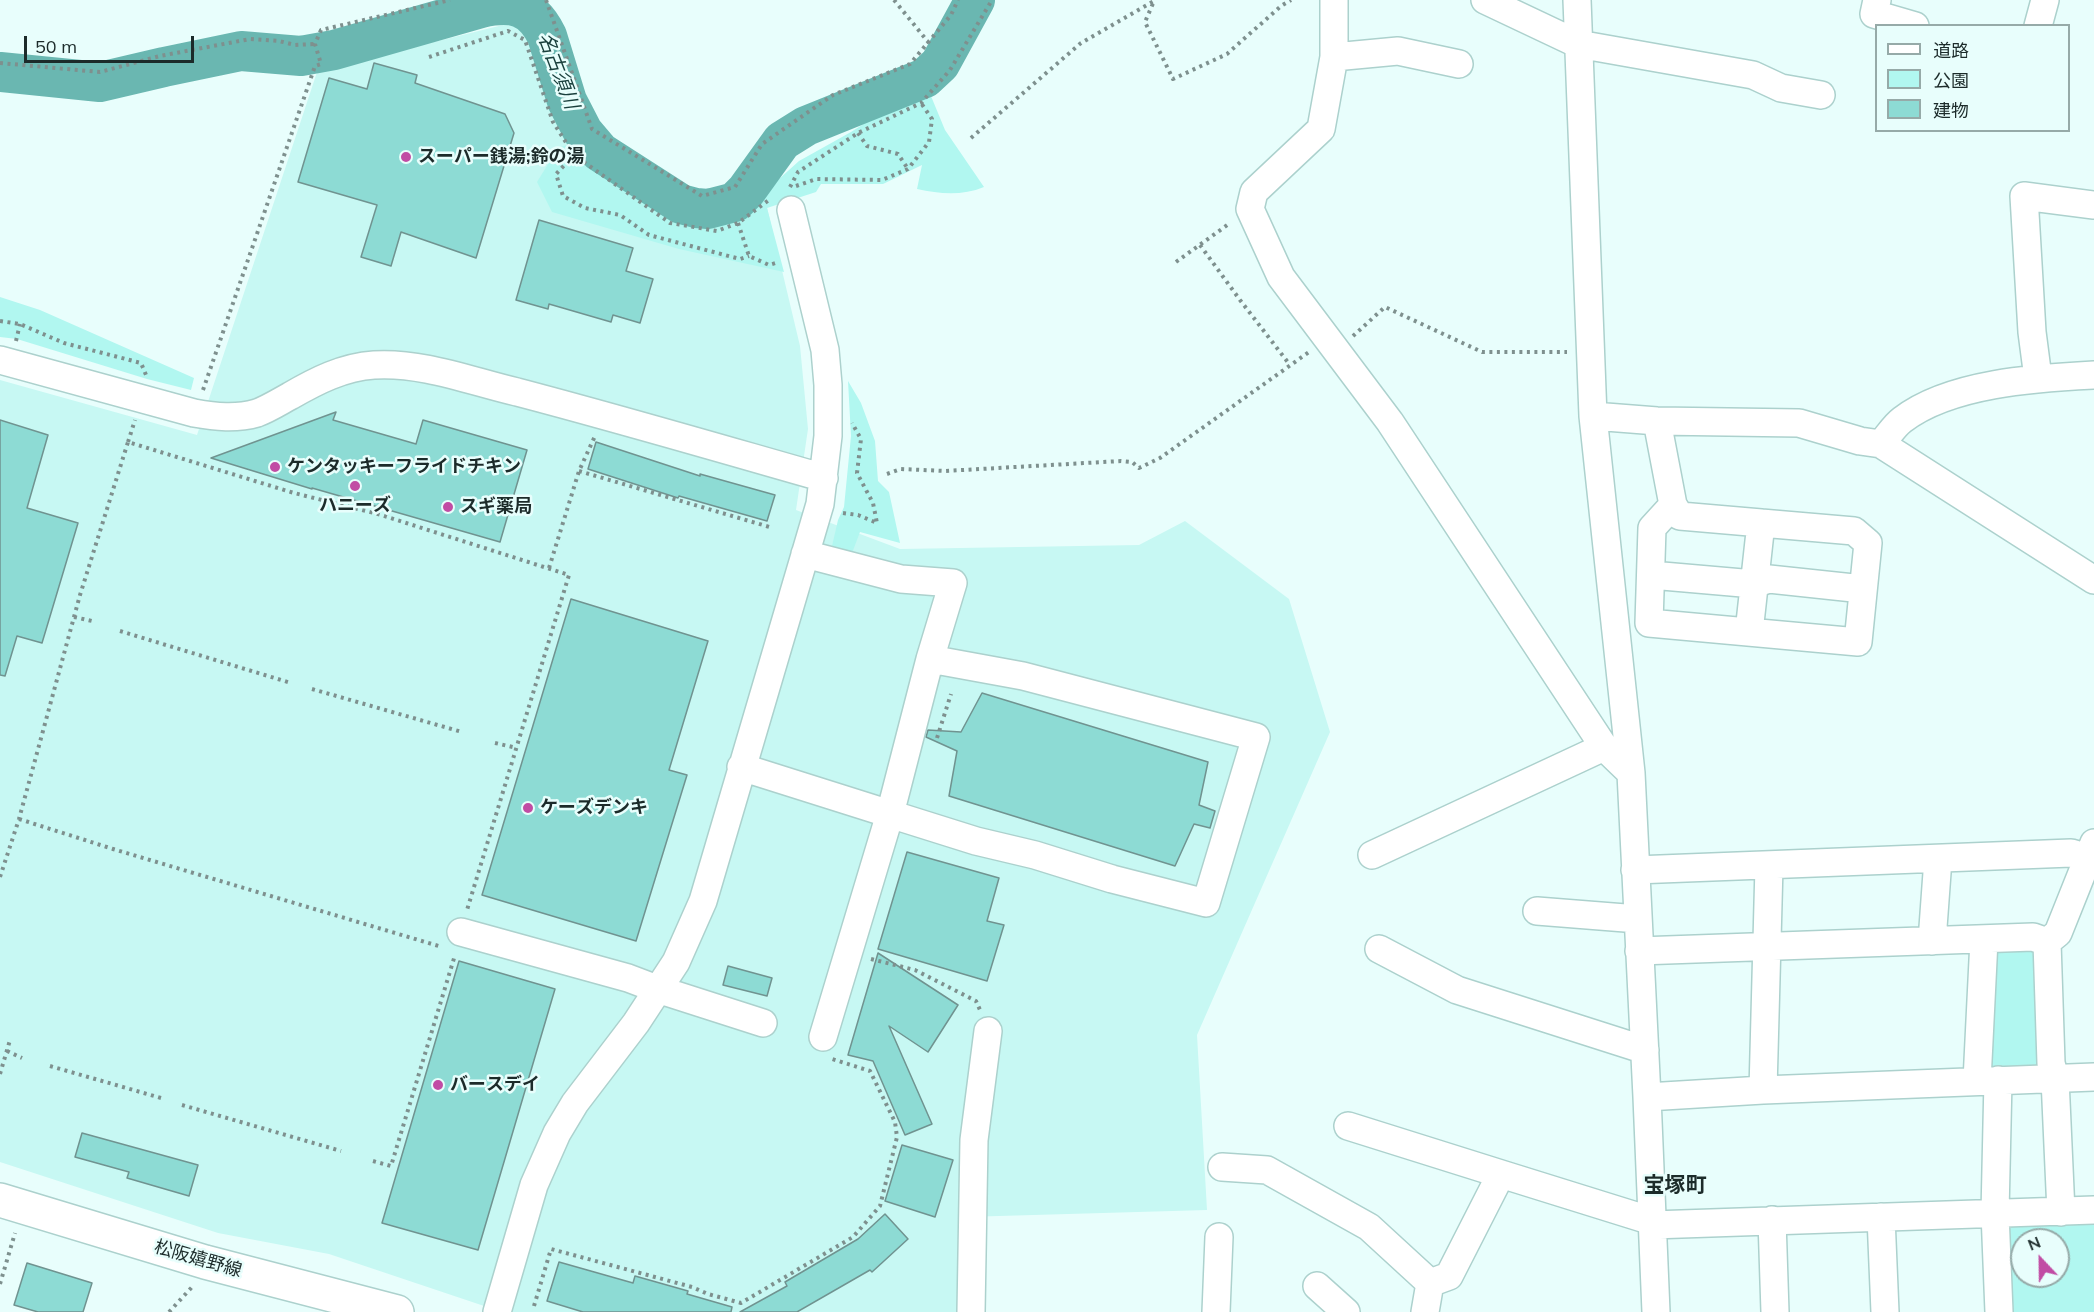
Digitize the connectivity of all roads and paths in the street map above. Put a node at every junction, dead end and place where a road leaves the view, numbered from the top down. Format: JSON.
{"nodes":[{"id":1,"x":450,"y":0,"type":"edge"},
{"id":2,"x":546,"y":0,"type":"edge"},
{"id":3,"x":894,"y":0,"type":"edge"},
{"id":4,"x":958,"y":0,"type":"edge"},
{"id":5,"x":992,"y":0,"type":"edge"},
{"id":6,"x":1155,"y":0,"type":"edge"},
{"id":7,"x":1291,"y":0,"type":"edge"},
{"id":8,"x":1334,"y":0,"type":"edge"},
{"id":9,"x":1485,"y":0,"type":"edge"},
{"id":10,"x":1577,"y":0,"type":"edge"},
{"id":11,"x":1877,"y":0,"type":"edge"},
{"id":12,"x":2045,"y":0,"type":"edge"},
{"id":13,"x":1909,"y":24,"type":"edge"},
{"id":14,"x":2039,"y":24,"type":"edge"},
{"id":15,"x":929,"y":43,"type":"junction"},
{"id":16,"x":315,"y":44,"type":"junction"},
{"id":17,"x":1578,"y":45,"type":"junction"},
{"id":18,"x":429,"y":57,"type":"dead end"},
{"id":19,"x":1334,"y":57,"type":"junction"},
{"id":20,"x":0,"y":63,"type":"edge"},
{"id":21,"x":1460,"y":64,"type":"dead end"},
{"id":22,"x":1821,"y":95,"type":"dead end"},
{"id":23,"x":921,"y":103,"type":"junction"},
{"id":24,"x":858,"y":133,"type":"junction"},
{"id":25,"x":971,"y":138,"type":"dead end"},
{"id":26,"x":574,"y":155,"type":"junction"},
{"id":27,"x":908,"y":169,"type":"junction"},
{"id":28,"x":785,"y":197,"type":"junction"},
{"id":29,"x":2094,"y":205,"type":"edge"},
{"id":30,"x":1250,"y":209,"type":"junction"},
{"id":31,"x":738,"y":223,"type":"junction"},
{"id":32,"x":1200,"y":245,"type":"junction"},
{"id":33,"x":749,"y":256,"type":"junction"},
{"id":34,"x":786,"y":261,"type":"dead end"},
{"id":35,"x":1176,"y":262,"type":"dead end"},
{"id":36,"x":0,"y":321,"type":"edge"},
{"id":37,"x":20,"y":324,"type":"junction"},
{"id":38,"x":1328,"y":339,"type":"junction"},
{"id":39,"x":7,"y":352,"type":"edge"},
{"id":40,"x":1591,"y":352,"type":"junction"},
{"id":41,"x":1290,"y":365,"type":"junction"},
{"id":42,"x":2094,"y":375,"type":"edge"},
{"id":43,"x":2038,"y":378,"type":"junction"},
{"id":44,"x":147,"y":379,"type":"dead end"},
{"id":45,"x":138,"y":413,"type":"dead end"},
{"id":46,"x":194,"y":413,"type":"junction"},
{"id":47,"x":1593,"y":417,"type":"junction"},
{"id":48,"x":851,"y":421,"type":"dead end"},
{"id":49,"x":1657,"y":421,"type":"junction"},
{"id":50,"x":597,"y":433,"type":"dead end"},
{"id":51,"x":128,"y":442,"type":"junction"},
{"id":52,"x":1881,"y":444,"type":"junction"},
{"id":53,"x":579,"y":471,"type":"junction"},
{"id":54,"x":887,"y":474,"type":"dead end"},
{"id":55,"x":824,"y":478,"type":"junction"},
{"id":56,"x":1673,"y":505,"type":"junction"},
{"id":57,"x":834,"y":512,"type":"dead end"},
{"id":58,"x":1761,"y":523,"type":"junction"},
{"id":59,"x":773,"y":528,"type":"dead end"},
{"id":60,"x":806,"y":554,"type":"junction"},
{"id":61,"x":549,"y":568,"type":"junction"},
{"id":62,"x":1651,"y":575,"type":"junction"},
{"id":63,"x":2094,"y":580,"type":"edge"},
{"id":64,"x":1754,"y":584,"type":"junction"},
{"id":65,"x":1863,"y":590,"type":"junction"},
{"id":66,"x":74,"y":617,"type":"junction"},
{"id":67,"x":92,"y":621,"type":"dead end"},
{"id":68,"x":120,"y":630,"type":"dead end"},
{"id":69,"x":1749,"y":632,"type":"junction"},
{"id":70,"x":930,"y":659,"type":"junction"},
{"id":71,"x":291,"y":683,"type":"dead end"},
{"id":72,"x":312,"y":689,"type":"dead end"},
{"id":73,"x":462,"y":732,"type":"dead end"},
{"id":74,"x":495,"y":743,"type":"dead end"},
{"id":75,"x":1604,"y":747,"type":"junction"},
{"id":76,"x":518,"y":748,"type":"junction"},
{"id":77,"x":741,"y":767,"type":"junction"},
{"id":78,"x":1631,"y":773,"type":"junction"},
{"id":79,"x":890,"y":814,"type":"junction"},
{"id":80,"x":19,"y":819,"type":"junction"},
{"id":81,"x":2091,"y":850,"type":"edge"},
{"id":82,"x":1372,"y":855,"type":"dead end"},
{"id":83,"x":1938,"y":859,"type":"junction"},
{"id":84,"x":1769,"y":866,"type":"junction"},
{"id":85,"x":1635,"y":870,"type":"junction"},
{"id":86,"x":0,"y":877,"type":"edge"},
{"id":87,"x":1538,"y":911,"type":"dead end"},
{"id":88,"x":1638,"y":919,"type":"junction"},
{"id":89,"x":461,"y":932,"type":"joint"},
{"id":90,"x":1984,"y":940,"type":"junction"},
{"id":91,"x":1932,"y":941,"type":"junction"},
{"id":92,"x":2047,"y":942,"type":"junction"},
{"id":93,"x":1766,"y":945,"type":"junction"},
{"id":94,"x":1379,"y":949,"type":"dead end"},
{"id":95,"x":1639,"y":951,"type":"junction"},
{"id":96,"x":870,"y":958,"type":"dead end"},
{"id":97,"x":657,"y":990,"type":"junction"},
{"id":98,"x":763,"y":1023,"type":"dead end"},
{"id":99,"x":988,"y":1032,"type":"joint"},
{"id":100,"x":10,"y":1040,"type":"dead end"},
{"id":101,"x":826,"y":1048,"type":"joint"},
{"id":102,"x":1645,"y":1050,"type":"junction"},
{"id":103,"x":7,"y":1051,"type":"junction"},
{"id":104,"x":22,"y":1058,"type":"dead end"},
{"id":105,"x":50,"y":1066,"type":"dead end"},
{"id":106,"x":0,"y":1074,"type":"edge"},
{"id":107,"x":2094,"y":1077,"type":"edge"},
{"id":108,"x":2055,"y":1079,"type":"junction"},
{"id":109,"x":1987,"y":1081,"type":"junction"},
{"id":110,"x":1763,"y":1090,"type":"junction"},
{"id":111,"x":1647,"y":1097,"type":"junction"},
{"id":112,"x":161,"y":1098,"type":"dead end"},
{"id":113,"x":182,"y":1104,"type":"dead end"},
{"id":114,"x":1348,"y":1126,"type":"dead end"},
{"id":115,"x":341,"y":1151,"type":"dead end"},
{"id":116,"x":373,"y":1161,"type":"dead end"},
{"id":117,"x":1222,"y":1167,"type":"dead end"},
{"id":118,"x":1501,"y":1174,"type":"junction"},
{"id":119,"x":11,"y":1204,"type":"edge"},
{"id":120,"x":2094,"y":1210,"type":"edge"},
{"id":121,"x":2061,"y":1212,"type":"junction"},
{"id":122,"x":1995,"y":1213,"type":"junction"},
{"id":123,"x":1881,"y":1217,"type":"junction"},
{"id":124,"x":1772,"y":1220,"type":"junction"},
{"id":125,"x":1652,"y":1223,"type":"junction"},
{"id":126,"x":1219,"y":1237,"type":"dead end"},
{"id":127,"x":198,"y":1280,"type":"dead end"},
{"id":128,"x":1430,"y":1283,"type":"junction"},
{"id":129,"x":0,"y":1284,"type":"edge"},
{"id":130,"x":1317,"y":1286,"type":"dead end"},
{"id":131,"x":534,"y":1306,"type":"dead end"},
{"id":132,"x":169,"y":1312,"type":"edge"},
{"id":133,"x":397,"y":1312,"type":"edge"},
{"id":134,"x":498,"y":1312,"type":"edge"},
{"id":135,"x":971,"y":1312,"type":"edge"},
{"id":136,"x":1216,"y":1312,"type":"edge"},
{"id":137,"x":1346,"y":1312,"type":"edge"},
{"id":138,"x":1425,"y":1312,"type":"edge"},
{"id":139,"x":1656,"y":1312,"type":"edge"},
{"id":140,"x":1775,"y":1312,"type":"edge"},
{"id":141,"x":1885,"y":1312,"type":"edge"},
{"id":142,"x":1999,"y":1312,"type":"edge"}],
"edges":[{"from":1,"to":16,"type":"path"},
{"from":2,"to":15,"type":"path"},
{"from":3,"to":15,"type":"path"},
{"from":4,"to":15,"type":"path"},
{"from":5,"to":23,"type":"path"},
{"from":6,"to":7,"type":"path"},
{"from":6,"to":25,"type":"path"},
{"from":8,"to":19,"type":"street"},
{"from":9,"to":17,"type":"street"},
{"from":10,"to":17,"type":"street"},
{"from":11,"to":13,"type":"street"},
{"from":12,"to":14,"type":"street"},
{"from":16,"to":20,"type":"path"},
{"from":16,"to":46,"type":"path"},
{"from":17,"to":22,"type":"street"},
{"from":17,"to":40,"type":"street"},
{"from":18,"to":26,"type":"path"},
{"from":19,"to":21,"type":"street"},
{"from":19,"to":30,"type":"street"},
{"from":23,"to":24,"type":"path"},
{"from":23,"to":27,"type":"path"},
{"from":24,"to":27,"type":"path"},
{"from":24,"to":28,"type":"path"},
{"from":26,"to":31,"type":"path"},
{"from":26,"to":33,"type":"path"},
{"from":27,"to":28,"type":"path"},
{"from":28,"to":31,"type":"path"},
{"from":28,"to":55,"type":"street"},
{"from":29,"to":43,"type":"street"},
{"from":30,"to":32,"type":"path"},
{"from":30,"to":38,"type":"street"},
{"from":31,"to":33,"type":"path"},
{"from":32,"to":35,"type":"path"},
{"from":32,"to":41,"type":"path"},
{"from":33,"to":34,"type":"path"},
{"from":36,"to":37,"type":"path"},
{"from":37,"to":39,"type":"path"},
{"from":37,"to":44,"type":"path"},
{"from":38,"to":40,"type":"path"},
{"from":38,"to":41,"type":"path"},
{"from":38,"to":75,"type":"street"},
{"from":39,"to":46,"type":"street"},
{"from":40,"to":47,"type":"street"},
{"from":41,"to":54,"type":"path"},
{"from":42,"to":43,"type":"street"},
{"from":43,"to":52,"type":"street"},
{"from":45,"to":51,"type":"path"},
{"from":46,"to":55,"type":"street"},
{"from":47,"to":49,"type":"street"},
{"from":47,"to":78,"type":"street"},
{"from":48,"to":57,"type":"path"},
{"from":49,"to":52,"type":"street"},
{"from":49,"to":56,"type":"street"},
{"from":50,"to":53,"type":"path"},
{"from":51,"to":61,"type":"path"},
{"from":51,"to":66,"type":"path"},
{"from":52,"to":63,"type":"street"},
{"from":53,"to":59,"type":"path"},
{"from":53,"to":61,"type":"path"},
{"from":55,"to":60,"type":"street"},
{"from":56,"to":58,"type":"street"},
{"from":56,"to":62,"type":"street"},
{"from":58,"to":64,"type":"street"},
{"from":58,"to":65,"type":"street"},
{"from":60,"to":70,"type":"street"},
{"from":60,"to":77,"type":"street"},
{"from":61,"to":76,"type":"path"},
{"from":62,"to":64,"type":"street"},
{"from":62,"to":69,"type":"street"},
{"from":64,"to":65,"type":"street"},
{"from":64,"to":69,"type":"street"},
{"from":65,"to":69,"type":"street"},
{"from":66,"to":67,"type":"path"},
{"from":66,"to":80,"type":"path"},
{"from":68,"to":71,"type":"path"},
{"from":70,"to":79,"type":"street"},
{"from":70,"to":79,"type":"street"},
{"from":72,"to":73,"type":"path"},
{"from":74,"to":76,"type":"path"},
{"from":75,"to":78,"type":"street"},
{"from":75,"to":82,"type":"street"},
{"from":76,"to":89,"type":"path"},
{"from":77,"to":79,"type":"street"},
{"from":77,"to":97,"type":"street"},
{"from":78,"to":85,"type":"street"},
{"from":79,"to":101,"type":"street"},
{"from":80,"to":86,"type":"path"},
{"from":80,"to":116,"type":"path"},
{"from":81,"to":83,"type":"street"},
{"from":81,"to":92,"type":"street"},
{"from":83,"to":84,"type":"street"},
{"from":83,"to":91,"type":"street"},
{"from":84,"to":85,"type":"street"},
{"from":84,"to":93,"type":"street"},
{"from":85,"to":88,"type":"street"},
{"from":87,"to":88,"type":"street"},
{"from":88,"to":95,"type":"street"},
{"from":89,"to":97,"type":"street"},
{"from":90,"to":91,"type":"street"},
{"from":90,"to":92,"type":"street"},
{"from":90,"to":109,"type":"street"},
{"from":91,"to":93,"type":"street"},
{"from":92,"to":108,"type":"street"},
{"from":93,"to":95,"type":"street"},
{"from":93,"to":110,"type":"street"},
{"from":94,"to":102,"type":"street"},
{"from":95,"to":102,"type":"street"},
{"from":96,"to":99,"type":"path"},
{"from":97,"to":98,"type":"street"},
{"from":97,"to":134,"type":"street"},
{"from":99,"to":135,"type":"street"},
{"from":100,"to":103,"type":"path"},
{"from":101,"to":131,"type":"path"},
{"from":102,"to":111,"type":"street"},
{"from":103,"to":104,"type":"path"},
{"from":103,"to":106,"type":"path"},
{"from":105,"to":112,"type":"path"},
{"from":107,"to":108,"type":"street"},
{"from":108,"to":109,"type":"street"},
{"from":108,"to":121,"type":"street"},
{"from":109,"to":110,"type":"street"},
{"from":109,"to":122,"type":"street"},
{"from":110,"to":111,"type":"street"},
{"from":111,"to":125,"type":"street"},
{"from":113,"to":115,"type":"path"},
{"from":114,"to":118,"type":"street"},
{"from":117,"to":128,"type":"street"},
{"from":118,"to":125,"type":"street"},
{"from":118,"to":128,"type":"street"},
{"from":119,"to":129,"type":"path"},
{"from":119,"to":133,"type":"main road","name":"松阪嬉野線"},
{"from":120,"to":121,"type":"street"},
{"from":121,"to":122,"type":"street"},
{"from":122,"to":123,"type":"street"},
{"from":122,"to":142,"type":"street"},
{"from":123,"to":124,"type":"street"},
{"from":123,"to":141,"type":"street"},
{"from":124,"to":125,"type":"street"},
{"from":124,"to":140,"type":"street"},
{"from":125,"to":139,"type":"street"},
{"from":126,"to":136,"type":"street"},
{"from":127,"to":132,"type":"path"},
{"from":128,"to":138,"type":"street"},
{"from":130,"to":137,"type":"street"}]}
